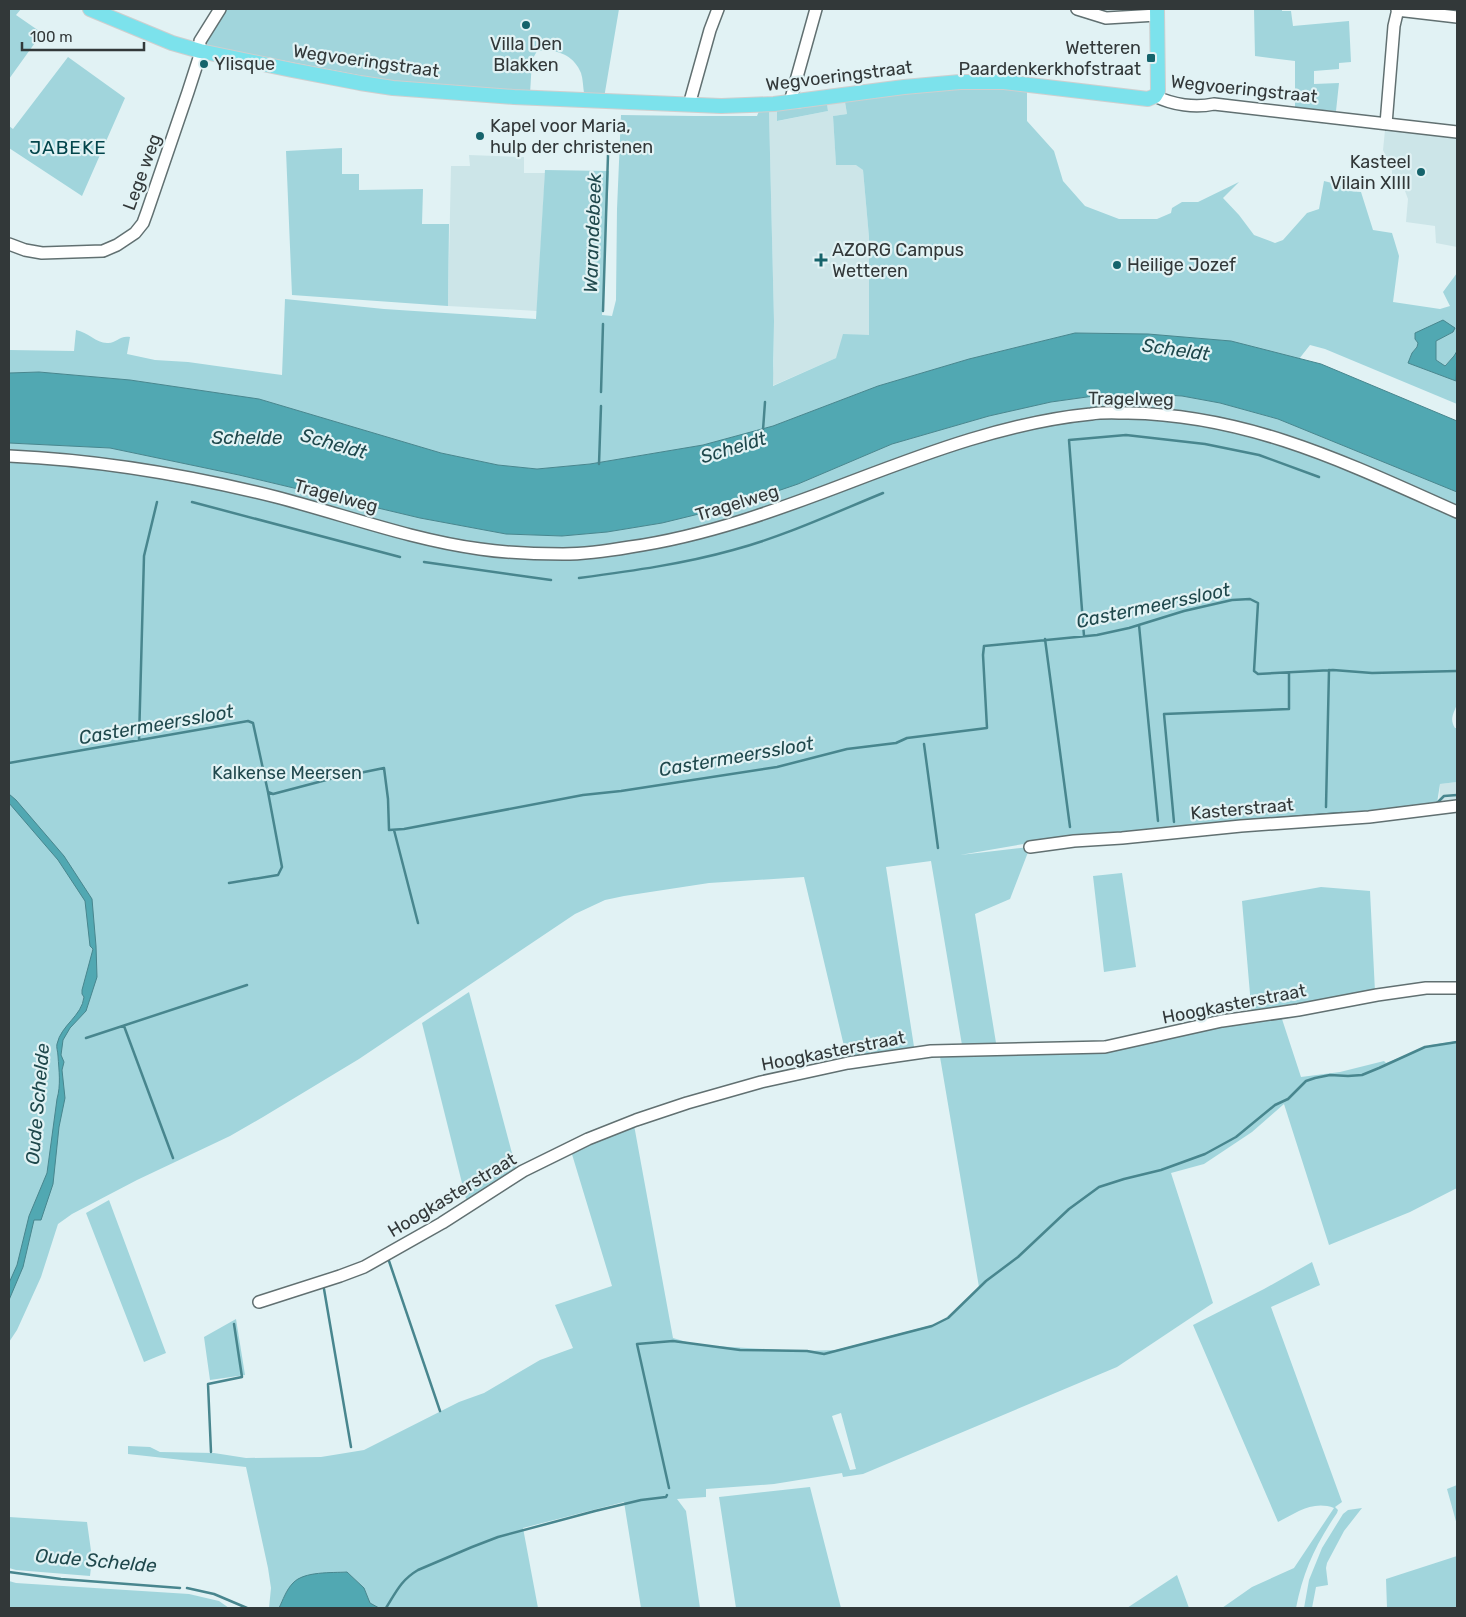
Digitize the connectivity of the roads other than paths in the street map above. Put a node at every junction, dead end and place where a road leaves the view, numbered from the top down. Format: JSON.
{"nodes":[{"id":1,"x":90,"y":9,"type":"edge"},
{"id":2,"x":220,"y":9,"type":"edge"},
{"id":3,"x":718,"y":9,"type":"edge"},
{"id":4,"x":816,"y":9,"type":"edge"},
{"id":5,"x":1078,"y":9,"type":"edge"},
{"id":6,"x":1397,"y":9,"type":"edge"},
{"id":7,"x":1157,"y":12,"type":"edge"},
{"id":8,"x":1457,"y":17,"type":"edge"},
{"id":9,"x":200,"y":51,"type":"junction"},
{"id":10,"x":1155,"y":96,"type":"junction"},
{"id":11,"x":790,"y":102,"type":"junction"},
{"id":12,"x":689,"y":105,"type":"junction"},
{"id":13,"x":1386,"y":124,"type":"junction"},
{"id":14,"x":1457,"y":132,"type":"edge"},
{"id":15,"x":9,"y":244,"type":"edge"},
{"id":16,"x":9,"y":456,"type":"edge"},
{"id":17,"x":1457,"y":512,"type":"edge"},
{"id":18,"x":1457,"y":806,"type":"edge"},
{"id":19,"x":1030,"y":846,"type":"dead end"},
{"id":20,"x":1457,"y":988,"type":"edge"},
{"id":21,"x":259,"y":1302,"type":"dead end"}],
"edges":[{"from":1,"to":9,"type":"main road","name":"Wegvoeringstraat"},
{"from":2,"to":9,"type":"street","name":"Lege weg"},
{"from":3,"to":12,"type":"street"},
{"from":4,"to":11,"type":"street"},
{"from":5,"to":7,"type":"street"},
{"from":6,"to":8,"type":"street"},
{"from":6,"to":13,"type":"street"},
{"from":7,"to":10,"type":"main road"},
{"from":9,"to":12,"type":"main road","name":"Wegvoeringstraat"},
{"from":9,"to":15,"type":"street","name":"Lege weg"},
{"from":10,"to":11,"type":"main road","name":"Wegvoeringstraat"},
{"from":10,"to":13,"type":"street","name":"Wegvoeringstraat"},
{"from":11,"to":12,"type":"main road","name":"Wegvoeringstraat"},
{"from":13,"to":14,"type":"street","name":"Wegvoeringstraat"},
{"from":16,"to":17,"type":"street","name":"Tragelweg"},
{"from":18,"to":19,"type":"street","name":"Kasterstraat"},
{"from":20,"to":21,"type":"street","name":"Hoogkasterstraat"}]}
